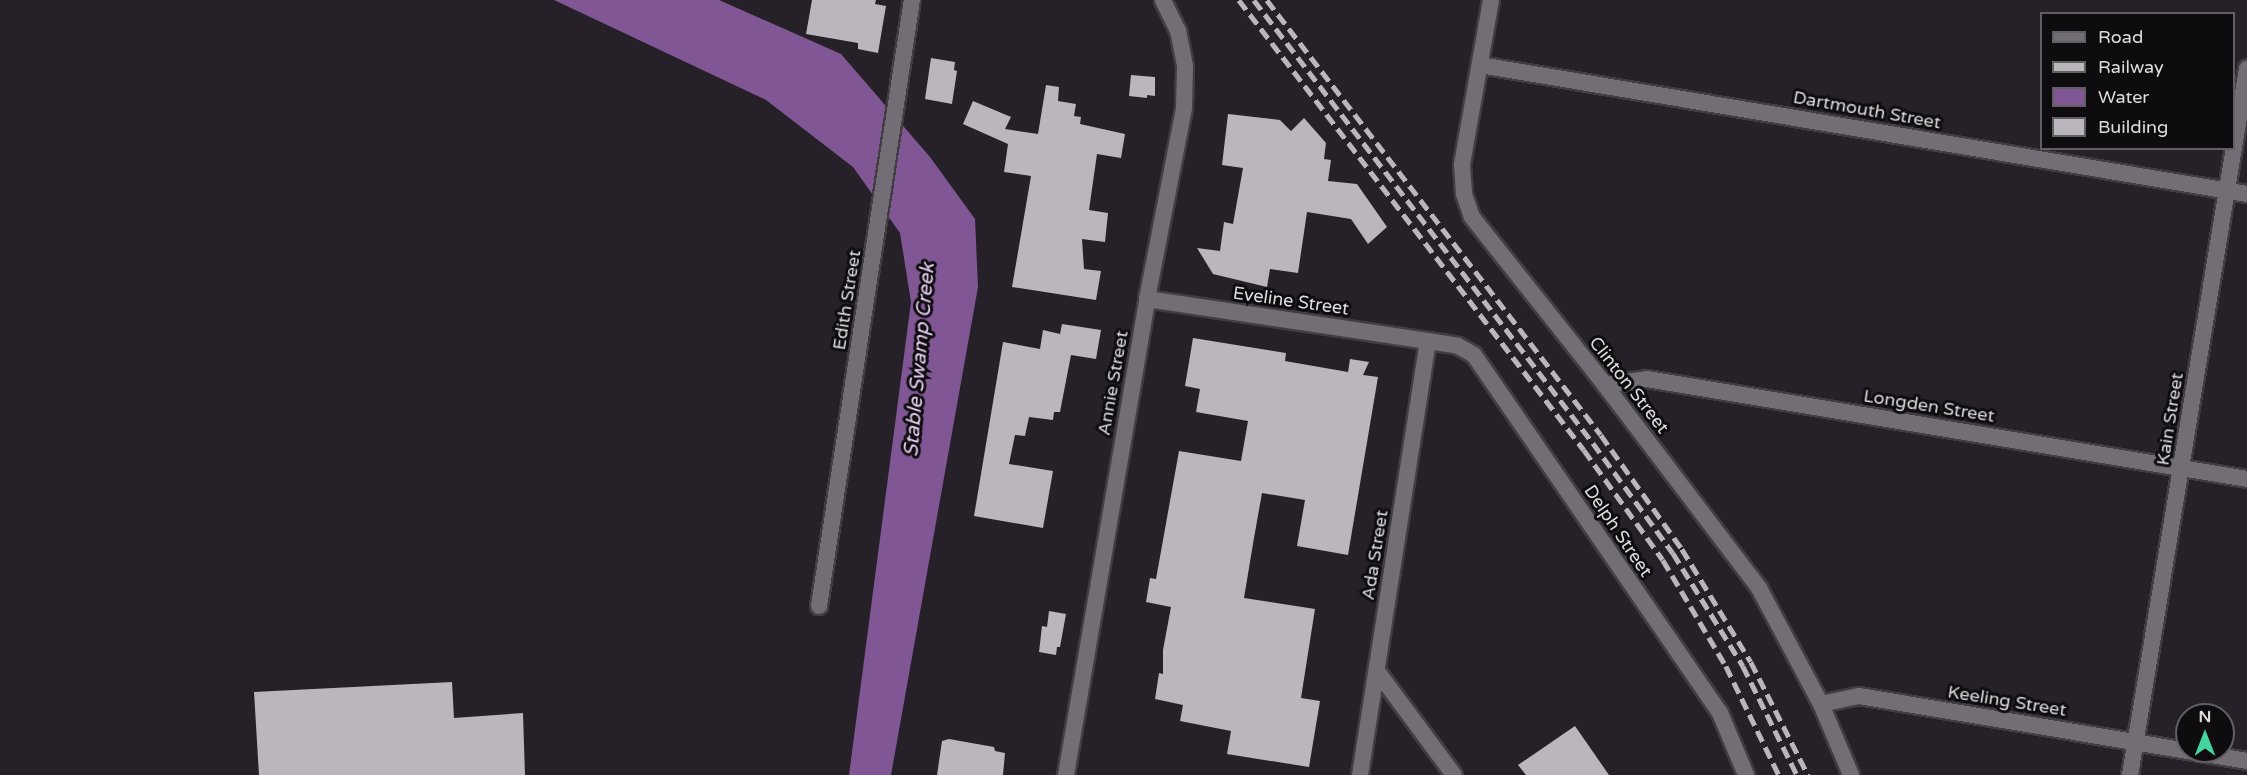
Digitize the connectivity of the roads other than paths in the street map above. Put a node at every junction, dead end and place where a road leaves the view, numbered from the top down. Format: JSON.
{"nodes":[{"id":1,"x":912,"y":0,"type":"edge"},
{"id":2,"x":1163,"y":0,"type":"edge"},
{"id":3,"x":1491,"y":0,"type":"edge"},
{"id":4,"x":1480,"y":65,"type":"junction"},
{"id":5,"x":2247,"y":69,"type":"edge"},
{"id":6,"x":2235,"y":142,"type":"edge"},
{"id":7,"x":2234,"y":150,"type":"edge"},
{"id":8,"x":2227,"y":191,"type":"junction"},
{"id":9,"x":2247,"y":194,"type":"edge"},
{"id":10,"x":1147,"y":299,"type":"junction"},
{"id":11,"x":1428,"y":341,"type":"junction"},
{"id":12,"x":1605,"y":385,"type":"junction"},
{"id":13,"x":2181,"y":467,"type":"junction"},
{"id":14,"x":2247,"y":479,"type":"edge"},
{"id":15,"x":819,"y":606,"type":"dead end"},
{"id":16,"x":1377,"y":671,"type":"junction"},
{"id":17,"x":1821,"y":704,"type":"junction"},
{"id":18,"x":2136,"y":742,"type":"junction"},
{"id":19,"x":2247,"y":761,"type":"edge"},
{"id":20,"x":1066,"y":775,"type":"edge"},
{"id":21,"x":1360,"y":775,"type":"edge"},
{"id":22,"x":1454,"y":775,"type":"edge"},
{"id":23,"x":1746,"y":775,"type":"edge"},
{"id":24,"x":1851,"y":775,"type":"edge"},
{"id":25,"x":2130,"y":775,"type":"edge"}],
"edges":[{"from":1,"to":15,"type":"street","name":"Edith Street"},
{"from":2,"to":10,"type":"street","name":"Annie Street"},
{"from":3,"to":4,"type":"street","name":"Clinton Street"},
{"from":4,"to":8,"type":"street","name":"Dartmouth Street"},
{"from":4,"to":12,"type":"street","name":"Clinton Street"},
{"from":5,"to":6,"type":"street","name":"Kain Street"},
{"from":7,"to":8,"type":"street","name":"Kain Street"},
{"from":8,"to":9,"type":"street","name":"Dartmouth Street"},
{"from":8,"to":13,"type":"street","name":"Kain Street"},
{"from":10,"to":11,"type":"street","name":"Eveline Street"},
{"from":10,"to":20,"type":"street","name":"Annie Street"},
{"from":11,"to":16,"type":"street","name":"Ada Street"},
{"from":11,"to":23,"type":"street","name":"Delph Street"},
{"from":12,"to":13,"type":"street","name":"Longden Street"},
{"from":12,"to":17,"type":"street","name":"Clinton Street"},
{"from":13,"to":14,"type":"street","name":"Longden Street"},
{"from":13,"to":18,"type":"street","name":"Kain Street"},
{"from":16,"to":21,"type":"street","name":"Ada Street"},
{"from":16,"to":22,"type":"street"},
{"from":17,"to":18,"type":"street","name":"Keeling Street"},
{"from":17,"to":24,"type":"street","name":"Clinton Street"},
{"from":18,"to":19,"type":"street","name":"Keeling Street"},
{"from":18,"to":25,"type":"street","name":"Kain Street"}]}
